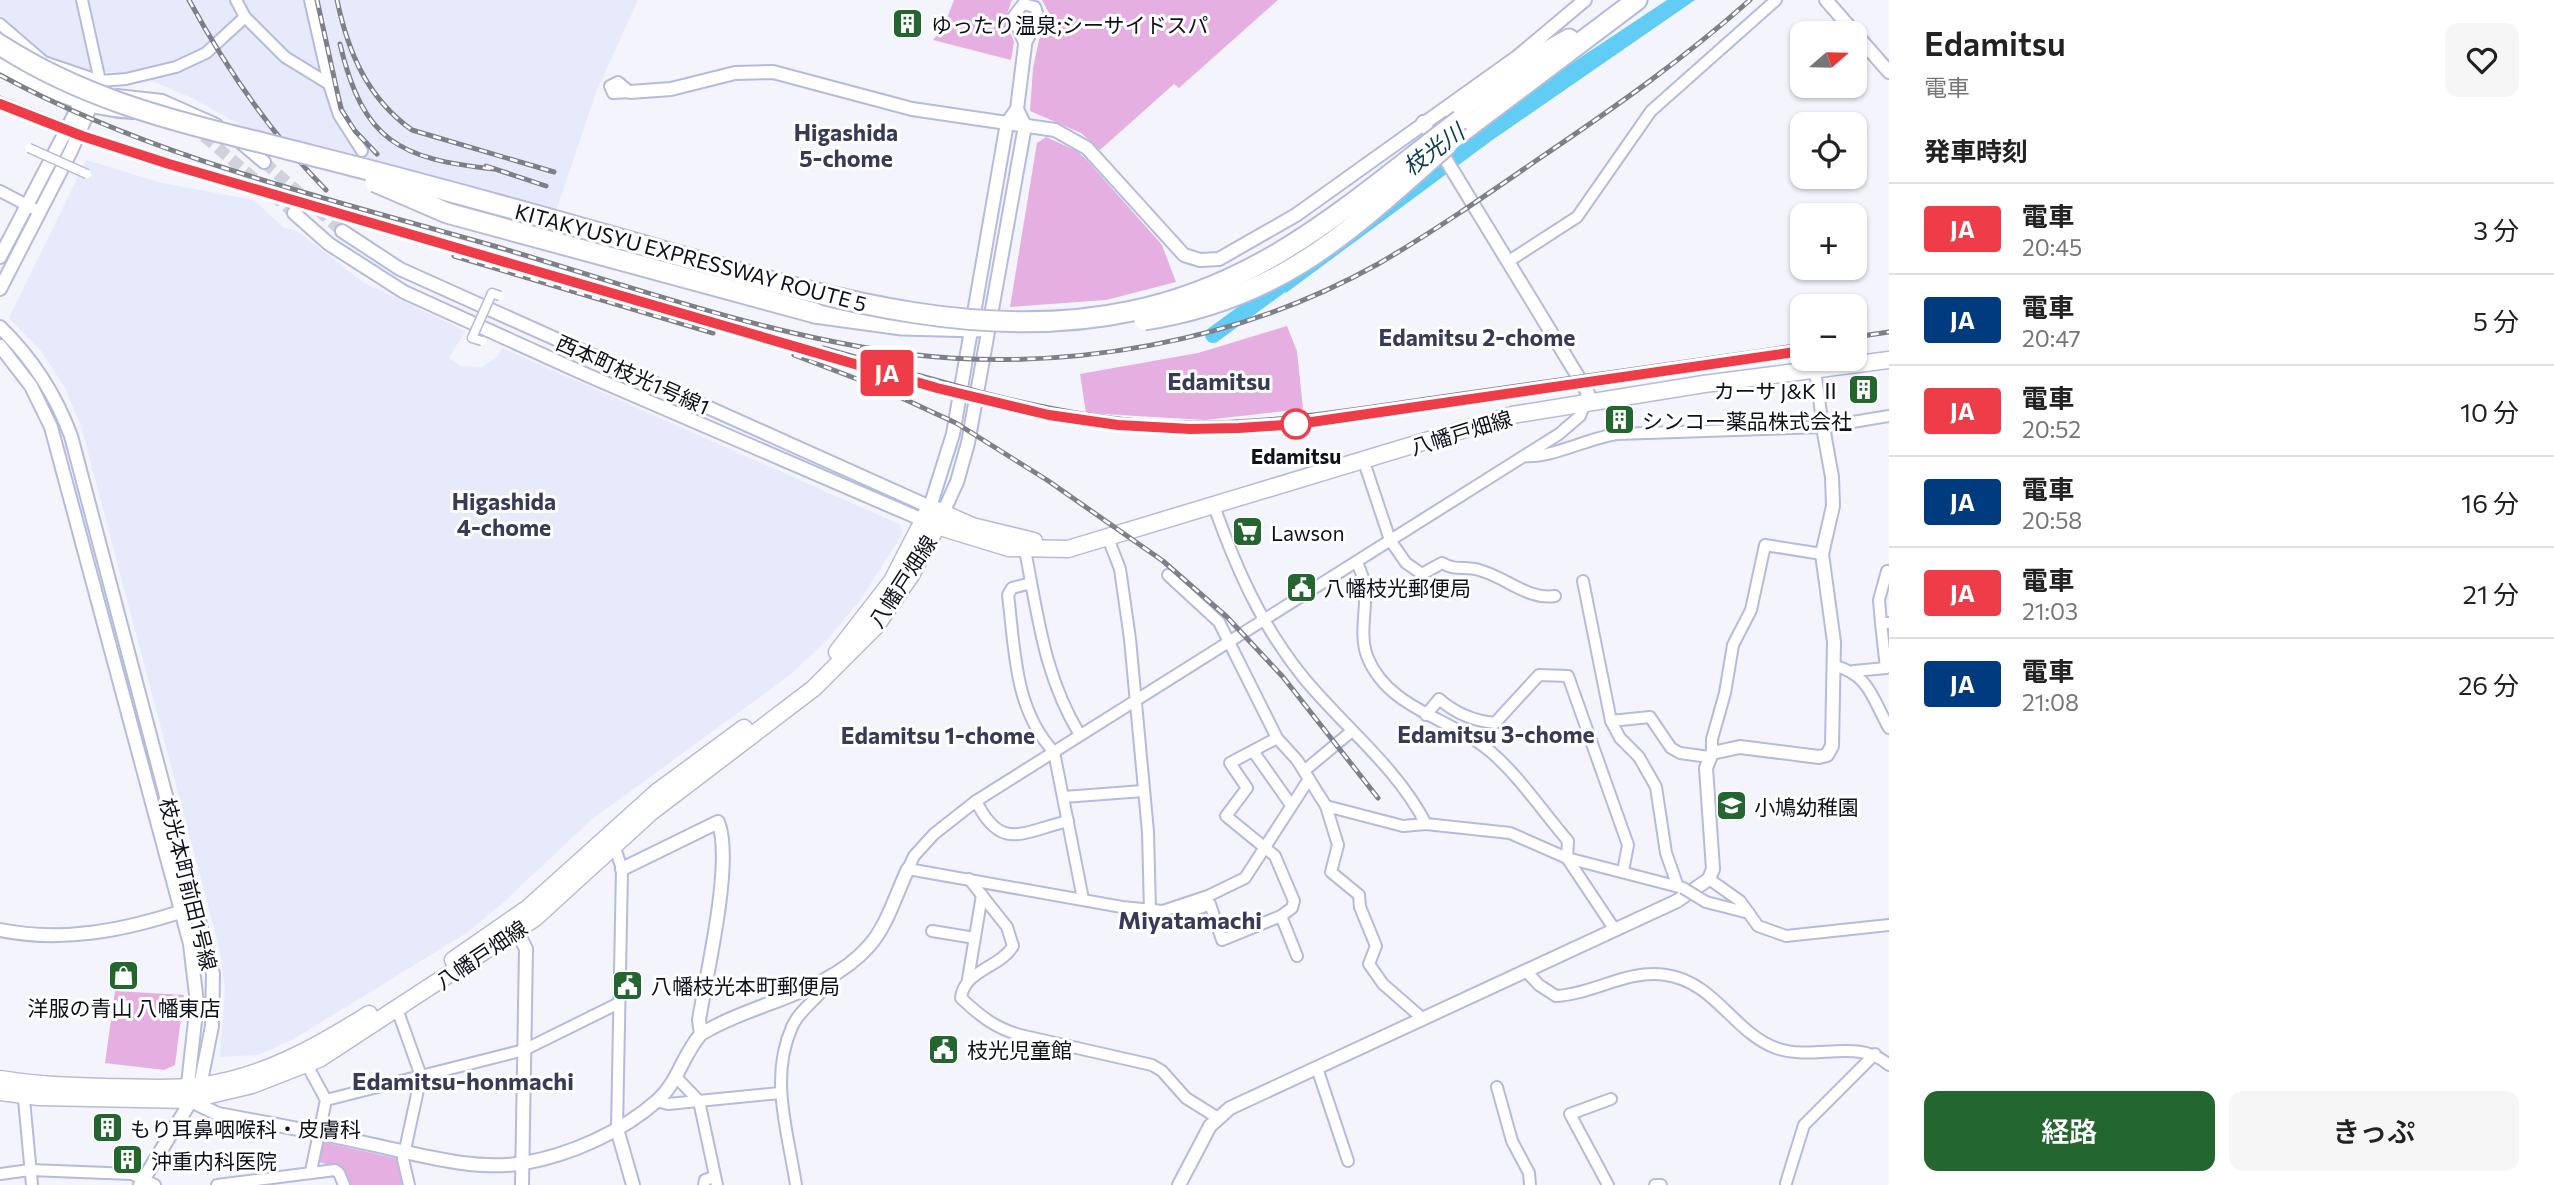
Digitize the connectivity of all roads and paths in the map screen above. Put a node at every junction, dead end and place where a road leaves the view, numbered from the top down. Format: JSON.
{"nodes":[{"id":1,"x":82,"y":0,"type":"edge"},
{"id":2,"x":236,"y":0,"type":"edge"},
{"id":3,"x":310,"y":0,"type":"edge"},
{"id":4,"x":1585,"y":0,"type":"edge"},
{"id":5,"x":1620,"y":0,"type":"edge"},
{"id":6,"x":1637,"y":0,"type":"edge"},
{"id":7,"x":1776,"y":0,"type":"edge"},
{"id":8,"x":1826,"y":0,"type":"edge"},
{"id":9,"x":245,"y":17,"type":"junction"},
{"id":10,"x":0,"y":24,"type":"edge"},
{"id":11,"x":0,"y":44,"type":"edge"},
{"id":12,"x":1024,"y":45,"type":"dead end"},
{"id":13,"x":0,"y":65,"type":"edge"},
{"id":14,"x":1889,"y":72,"type":"edge"},
{"id":15,"x":328,"y":84,"type":"junction"},
{"id":16,"x":95,"y":87,"type":"junction"},
{"id":17,"x":630,"y":92,"type":"dead end"},
{"id":18,"x":78,"y":103,"type":"junction"},
{"id":19,"x":92,"y":108,"type":"junction"},
{"id":20,"x":1017,"y":109,"type":"junction"},
{"id":21,"x":1423,"y":122,"type":"junction"},
{"id":22,"x":1007,"y":123,"type":"junction"},
{"id":23,"x":1025,"y":126,"type":"junction"},
{"id":24,"x":1453,"y":130,"type":"junction"},
{"id":25,"x":225,"y":136,"type":"junction"},
{"id":26,"x":29,"y":148,"type":"dead end"},
{"id":27,"x":362,"y":151,"type":"dead end"},
{"id":28,"x":264,"y":153,"type":"junction"},
{"id":29,"x":87,"y":174,"type":"dead end"},
{"id":30,"x":0,"y":192,"type":"edge"},
{"id":31,"x":26,"y":205,"type":"junction"},
{"id":32,"x":38,"y":211,"type":"junction"},
{"id":33,"x":294,"y":213,"type":"tunnel mouth"},
{"id":34,"x":342,"y":231,"type":"tunnel mouth"},
{"id":35,"x":0,"y":257,"type":"edge"},
{"id":36,"x":1509,"y":261,"type":"junction"},
{"id":37,"x":0,"y":289,"type":"edge"},
{"id":38,"x":500,"y":296,"type":"dead end"},
{"id":39,"x":473,"y":303,"type":"junction"},
{"id":40,"x":466,"y":319,"type":"junction"},
{"id":41,"x":982,"y":321,"type":"junction"},
{"id":42,"x":1079,"y":321,"type":"junction"},
{"id":43,"x":0,"y":327,"type":"edge"},
{"id":44,"x":482,"y":341,"type":"dead end"},
{"id":45,"x":0,"y":346,"type":"edge"},
{"id":46,"x":1889,"y":350,"type":"edge"},
{"id":47,"x":1867,"y":353,"type":"edge"},
{"id":48,"x":1889,"y":360,"type":"edge"},
{"id":49,"x":1867,"y":363,"type":"edge"},
{"id":50,"x":1790,"y":365,"type":"edge"},
{"id":51,"x":1815,"y":371,"type":"joint"},
{"id":52,"x":1586,"y":398,"type":"junction"},
{"id":53,"x":1889,"y":416,"type":"edge"},
{"id":54,"x":1823,"y":427,"type":"junction"},
{"id":55,"x":1617,"y":434,"type":"junction"},
{"id":56,"x":1618,"y":447,"type":"dead end"},
{"id":57,"x":1524,"y":456,"type":"junction"},
{"id":58,"x":1364,"y":462,"type":"junction"},
{"id":59,"x":1214,"y":506,"type":"junction"},
{"id":60,"x":933,"y":517,"type":"junction"},
{"id":61,"x":1108,"y":538,"type":"junction"},
{"id":62,"x":1390,"y":540,"type":"junction"},
{"id":63,"x":1025,"y":550,"type":"junction"},
{"id":64,"x":1822,"y":554,"type":"junction"},
{"id":65,"x":1357,"y":562,"type":"junction"},
{"id":66,"x":1886,"y":571,"type":"dead end"},
{"id":67,"x":1168,"y":575,"type":"dead end"},
{"id":68,"x":1583,"y":581,"type":"dead end"},
{"id":69,"x":1031,"y":583,"type":"junction"},
{"id":70,"x":1555,"y":596,"type":"dead end"},
{"id":71,"x":1263,"y":620,"type":"junction"},
{"id":72,"x":1885,"y":623,"type":"edge"},
{"id":73,"x":1228,"y":640,"type":"junction"},
{"id":74,"x":1835,"y":666,"type":"junction"},
{"id":75,"x":1854,"y":671,"type":"junction"},
{"id":76,"x":1134,"y":703,"type":"junction"},
{"id":77,"x":1426,"y":715,"type":"junction"},
{"id":78,"x":1611,"y":721,"type":"junction"},
{"id":79,"x":1889,"y":728,"type":"edge"},
{"id":80,"x":1352,"y":732,"type":"junction"},
{"id":81,"x":1080,"y":735,"type":"junction"},
{"id":82,"x":1277,"y":738,"type":"junction"},
{"id":83,"x":1253,"y":751,"type":"junction"},
{"id":84,"x":1054,"y":752,"type":"junction"},
{"id":85,"x":1711,"y":755,"type":"junction"},
{"id":86,"x":1307,"y":775,"type":"junction"},
{"id":87,"x":1143,"y":791,"type":"junction"},
{"id":88,"x":1064,"y":797,"type":"junction"},
{"id":89,"x":976,"y":801,"type":"junction"},
{"id":90,"x":1291,"y":805,"type":"junction"},
{"id":91,"x":1326,"y":806,"type":"junction"},
{"id":92,"x":1068,"y":821,"type":"junction"},
{"id":93,"x":1426,"y":824,"type":"junction"},
{"id":94,"x":614,"y":845,"type":"junction"},
{"id":95,"x":1264,"y":849,"type":"junction"},
{"id":96,"x":1567,"y":858,"type":"junction"},
{"id":97,"x":622,"y":869,"type":"junction"},
{"id":98,"x":908,"y":869,"type":"junction"},
{"id":99,"x":1623,"y":871,"type":"junction"},
{"id":100,"x":969,"y":879,"type":"junction"},
{"id":101,"x":1709,"y":879,"type":"junction"},
{"id":102,"x":1680,"y":886,"type":"junction"},
{"id":103,"x":982,"y":895,"type":"junction"},
{"id":104,"x":1083,"y":899,"type":"junction"},
{"id":105,"x":197,"y":907,"type":"junction"},
{"id":106,"x":1176,"y":908,"type":"junction"},
{"id":107,"x":1150,"y":911,"type":"junction"},
{"id":108,"x":181,"y":912,"type":"junction"},
{"id":109,"x":1749,"y":913,"type":"junction"},
{"id":110,"x":1281,"y":916,"type":"junction"},
{"id":111,"x":514,"y":925,"type":"junction"},
{"id":112,"x":1889,"y":925,"type":"edge"},
{"id":113,"x":0,"y":930,"type":"edge"},
{"id":114,"x":1615,"y":930,"type":"junction"},
{"id":115,"x":932,"y":931,"type":"dead end"},
{"id":116,"x":975,"y":938,"type":"junction"},
{"id":117,"x":1297,"y":956,"type":"dead end"},
{"id":118,"x":1526,"y":971,"type":"junction"},
{"id":119,"x":830,"y":976,"type":"junction"},
{"id":120,"x":968,"y":979,"type":"junction"},
{"id":121,"x":617,"y":1004,"type":"junction"},
{"id":122,"x":397,"y":1009,"type":"junction"},
{"id":123,"x":1422,"y":1018,"type":"junction"},
{"id":124,"x":701,"y":1034,"type":"junction"},
{"id":125,"x":524,"y":1050,"type":"junction"},
{"id":126,"x":1875,"y":1054,"type":"junction"},
{"id":127,"x":307,"y":1065,"type":"junction"},
{"id":128,"x":1889,"y":1065,"type":"edge"},
{"id":129,"x":1317,"y":1068,"type":"junction"},
{"id":130,"x":421,"y":1076,"type":"junction"},
{"id":131,"x":676,"y":1077,"type":"junction"},
{"id":132,"x":0,"y":1079,"type":"edge"},
{"id":133,"x":1497,"y":1087,"type":"dead end"},
{"id":134,"x":23,"y":1089,"type":"junction"},
{"id":135,"x":191,"y":1091,"type":"junction"},
{"id":136,"x":0,"y":1092,"type":"edge"},
{"id":137,"x":780,"y":1093,"type":"junction"},
{"id":138,"x":1611,"y":1099,"type":"dead end"},
{"id":139,"x":326,"y":1100,"type":"junction"},
{"id":140,"x":657,"y":1101,"type":"junction"},
{"id":141,"x":699,"y":1101,"type":"junction"},
{"id":142,"x":1218,"y":1118,"type":"junction"},
{"id":143,"x":617,"y":1129,"type":"junction"},
{"id":144,"x":319,"y":1133,"type":"junction"},
{"id":145,"x":405,"y":1151,"type":"junction"},
{"id":146,"x":1348,"y":1161,"type":"dead end"},
{"id":147,"x":522,"y":1164,"type":"junction"},
{"id":148,"x":30,"y":1170,"type":"junction"},
{"id":149,"x":311,"y":1171,"type":"junction"},
{"id":150,"x":0,"y":1174,"type":"edge"},
{"id":151,"x":267,"y":1181,"type":"edge"},
{"id":152,"x":716,"y":1181,"type":"edge"},
{"id":153,"x":146,"y":1183,"type":"edge"},
{"id":154,"x":1786,"y":1183,"type":"dead end"},
{"id":155,"x":32,"y":1185,"type":"edge"},
{"id":156,"x":217,"y":1185,"type":"edge"},
{"id":157,"x":344,"y":1185,"type":"edge"},
{"id":158,"x":409,"y":1185,"type":"edge"},
{"id":159,"x":522,"y":1185,"type":"edge"},
{"id":160,"x":633,"y":1185,"type":"edge"},
{"id":161,"x":704,"y":1185,"type":"edge"},
{"id":162,"x":796,"y":1185,"type":"edge"},
{"id":163,"x":1179,"y":1185,"type":"edge"},
{"id":164,"x":1530,"y":1185,"type":"edge"},
{"id":165,"x":1608,"y":1185,"type":"edge"},
{"id":166,"x":1655,"y":1185,"type":"edge"},
{"id":167,"x":1661,"y":1185,"type":"edge"}],
"edges":[{"from":1,"to":16,"type":"street"},
{"from":2,"to":9,"type":"street"},
{"from":3,"to":15,"type":"street"},
{"from":4,"to":21,"type":"street"},
{"from":5,"to":24,"type":"highway"},
{"from":6,"to":24,"type":"highway","name":"KITAKYUSYU EXPRESSWAY ROUTE 5"},
{"from":7,"to":36,"type":"street"},
{"from":8,"to":14,"type":"street"},
{"from":9,"to":15,"type":"street"},
{"from":9,"to":16,"type":"street"},
{"from":10,"to":16,"type":"street"},
{"from":11,"to":16,"type":"street"},
{"from":11,"to":25,"type":"highway","name":"KITAKYUSYU EXPRESSWAY ROUTE 5","bridge":true},
{"from":12,"to":20,"type":"street"},
{"from":13,"to":18,"type":"street"},
{"from":15,"to":27,"type":"street"},
{"from":16,"to":18,"type":"street"},
{"from":16,"to":19,"type":"street"},
{"from":16,"to":28,"type":"street"},
{"from":17,"to":22,"type":"street"},
{"from":18,"to":19,"type":"street"},
{"from":18,"to":31,"type":"street"},
{"from":19,"to":25,"type":"street"},
{"from":19,"to":32,"type":"street"},
{"from":20,"to":22,"type":"street","name":"八幡戸畑線"},
{"from":20,"to":23,"type":"street"},
{"from":21,"to":23,"type":"street"},
{"from":21,"to":24,"type":"street"},
{"from":22,"to":23,"type":"street"},
{"from":22,"to":41,"type":"street","name":"八幡戸畑線"},
{"from":23,"to":41,"type":"street","name":"八幡戸畑線"},
{"from":24,"to":28,"type":"highway","name":"KITAKYUSYU EXPRESSWAY ROUTE 5","bridge":true},
{"from":24,"to":36,"type":"street"},
{"from":24,"to":42,"type":"highway"},
{"from":24,"to":42,"type":"highway","bridge":true},
{"from":25,"to":28,"type":"highway","name":"KITAKYUSYU EXPRESSWAY ROUTE 5","bridge":true},
{"from":25,"to":41,"type":"highway","bridge":true},
{"from":26,"to":29,"type":"street","bridge":true},
{"from":30,"to":31,"type":"street"},
{"from":31,"to":32,"type":"street"},
{"from":31,"to":35,"type":"street"},
{"from":32,"to":37,"type":"street"},
{"from":33,"to":40,"type":"street","name":"西本町枝光1号線1"},
{"from":34,"to":39,"type":"street","name":"西本町枝光1号線1"},
{"from":36,"to":52,"type":"street"},
{"from":38,"to":44,"type":"street","bridge":true},
{"from":39,"to":40,"type":"street"},
{"from":39,"to":60,"type":"street","name":"西本町枝光1号線1"},
{"from":40,"to":60,"type":"street","name":"西本町枝光1号線1"},
{"from":41,"to":42,"type":"highway"},
{"from":41,"to":60,"type":"street","name":"八幡戸畑線"},
{"from":43,"to":105,"type":"street","name":"枝光本町前田1号線"},
{"from":45,"to":108,"type":"street","name":"枝光本町前田1号線"},
{"from":46,"to":47,"type":"main road"},
{"from":48,"to":49,"type":"main road","name":"八幡戸畑線"},
{"from":50,"to":52,"type":"main road","name":"八幡戸畑線"},
{"from":51,"to":52,"type":"main road","name":"八幡戸畑線"},
{"from":51,"to":54,"type":"street"},
{"from":52,"to":57,"type":"street"},
{"from":52,"to":58,"type":"main road","name":"八幡戸畑線"},
{"from":52,"to":60,"type":"main road","name":"八幡戸畑線"},
{"from":53,"to":54,"type":"street"},
{"from":54,"to":55,"type":"street"},
{"from":54,"to":64,"type":"street"},
{"from":55,"to":56,"type":"street"},
{"from":55,"to":57,"type":"street"},
{"from":57,"to":62,"type":"street"},
{"from":58,"to":59,"type":"main road","name":"八幡戸畑線"},
{"from":58,"to":62,"type":"street"},
{"from":59,"to":61,"type":"main road","name":"八幡戸畑線"},
{"from":59,"to":71,"type":"street"},
{"from":60,"to":63,"type":"main road","name":"八幡戸畑線"},
{"from":60,"to":94,"type":"main road","name":"八幡戸畑線"},
{"from":60,"to":111,"type":"main road","name":"八幡戸畑線"},
{"from":61,"to":63,"type":"main road","name":"八幡戸畑線"},
{"from":61,"to":76,"type":"street"},
{"from":62,"to":65,"type":"street"},
{"from":62,"to":70,"type":"street"},
{"from":63,"to":69,"type":"street"},
{"from":64,"to":74,"type":"street"},
{"from":64,"to":85,"type":"street"},
{"from":65,"to":71,"type":"street"},
{"from":65,"to":77,"type":"street"},
{"from":66,"to":72,"type":"street"},
{"from":67,"to":73,"type":"street"},
{"from":68,"to":78,"type":"street"},
{"from":69,"to":81,"type":"street"},
{"from":69,"to":84,"type":"street"},
{"from":71,"to":73,"type":"street"},
{"from":71,"to":80,"type":"street"},
{"from":72,"to":75,"type":"street"},
{"from":73,"to":76,"type":"street"},
{"from":73,"to":82,"type":"street"},
{"from":74,"to":75,"type":"street"},
{"from":74,"to":85,"type":"street"},
{"from":75,"to":79,"type":"street"},
{"from":76,"to":81,"type":"street"},
{"from":76,"to":87,"type":"street"},
{"from":77,"to":96,"type":"street"},
{"from":77,"to":99,"type":"street"},
{"from":78,"to":85,"type":"street"},
{"from":78,"to":102,"type":"street"},
{"from":80,"to":86,"type":"street"},
{"from":80,"to":93,"type":"street"},
{"from":81,"to":84,"type":"street"},
{"from":82,"to":83,"type":"street"},
{"from":82,"to":86,"type":"street"},
{"from":83,"to":90,"type":"street"},
{"from":83,"to":95,"type":"street"},
{"from":84,"to":88,"type":"street"},
{"from":84,"to":89,"type":"street"},
{"from":85,"to":101,"type":"street"},
{"from":86,"to":90,"type":"street"},
{"from":86,"to":91,"type":"street"},
{"from":87,"to":88,"type":"street"},
{"from":87,"to":107,"type":"street"},
{"from":88,"to":92,"type":"street"},
{"from":89,"to":92,"type":"street"},
{"from":89,"to":98,"type":"street"},
{"from":90,"to":95,"type":"street"},
{"from":91,"to":93,"type":"street"},
{"from":91,"to":123,"type":"street"},
{"from":92,"to":104,"type":"street"},
{"from":93,"to":96,"type":"street"},
{"from":94,"to":97,"type":"street"},
{"from":94,"to":111,"type":"main road","name":"八幡戸畑線"},
{"from":95,"to":106,"type":"street"},
{"from":95,"to":110,"type":"street"},
{"from":96,"to":99,"type":"street"},
{"from":96,"to":114,"type":"street"},
{"from":97,"to":121,"type":"street"},
{"from":97,"to":124,"type":"street"},
{"from":98,"to":100,"type":"street"},
{"from":98,"to":119,"type":"street"},
{"from":99,"to":102,"type":"street"},
{"from":100,"to":103,"type":"street"},
{"from":100,"to":104,"type":"street"},
{"from":101,"to":109,"type":"street"},
{"from":101,"to":114,"type":"street"},
{"from":102,"to":109,"type":"street","bridge":true},
{"from":103,"to":116,"type":"street"},
{"from":103,"to":120,"type":"street"},
{"from":104,"to":107,"type":"street"},
{"from":105,"to":108,"type":"street"},
{"from":105,"to":135,"type":"street","name":"枝光本町前田1号線"},
{"from":106,"to":107,"type":"street"},
{"from":106,"to":110,"type":"street"},
{"from":108,"to":113,"type":"street"},
{"from":108,"to":135,"type":"street","name":"枝光本町前田1号線"},
{"from":109,"to":112,"type":"street"},
{"from":110,"to":117,"type":"street"},
{"from":111,"to":122,"type":"main road","name":"八幡戸畑線"},
{"from":111,"to":125,"type":"street"},
{"from":111,"to":135,"type":"main road","name":"八幡戸畑線"},
{"from":114,"to":118,"type":"street"},
{"from":115,"to":116,"type":"street"},
{"from":116,"to":120,"type":"street"},
{"from":118,"to":123,"type":"street"},
{"from":118,"to":126,"type":"street"},
{"from":119,"to":124,"type":"street"},
{"from":119,"to":137,"type":"street"},
{"from":120,"to":142,"type":"street"},
{"from":121,"to":125,"type":"street"},
{"from":121,"to":143,"type":"street"},
{"from":122,"to":127,"type":"main road","name":"八幡戸畑線"},
{"from":122,"to":130,"type":"street"},
{"from":123,"to":129,"type":"street"},
{"from":124,"to":131,"type":"street"},
{"from":125,"to":130,"type":"street"},
{"from":125,"to":147,"type":"street"},
{"from":126,"to":128,"type":"street"},
{"from":126,"to":154,"type":"street"},
{"from":127,"to":135,"type":"main road","name":"八幡戸畑線"},
{"from":127,"to":139,"type":"street"},
{"from":129,"to":142,"type":"street"},
{"from":129,"to":146,"type":"street"},
{"from":130,"to":139,"type":"street"},
{"from":130,"to":145,"type":"street"},
{"from":131,"to":140,"type":"street"},
{"from":131,"to":141,"type":"street"},
{"from":132,"to":134,"type":"main road","name":"八幡戸畑線"},
{"from":133,"to":164,"type":"street"},
{"from":134,"to":135,"type":"main road","name":"八幡戸畑線"},
{"from":134,"to":136,"type":"main road","name":"八幡戸畑線"},
{"from":134,"to":148,"type":"street"},
{"from":135,"to":144,"type":"street"},
{"from":135,"to":153,"type":"street"},
{"from":137,"to":141,"type":"street"},
{"from":137,"to":162,"type":"street"},
{"from":138,"to":165,"type":"street"},
{"from":139,"to":144,"type":"street"},
{"from":140,"to":141,"type":"street"},
{"from":140,"to":143,"type":"street"},
{"from":141,"to":152,"type":"street"},
{"from":142,"to":163,"type":"street"},
{"from":143,"to":147,"type":"street"},
{"from":143,"to":160,"type":"street"},
{"from":144,"to":145,"type":"street"},
{"from":144,"to":149,"type":"street"},
{"from":145,"to":147,"type":"street"},
{"from":145,"to":158,"type":"street"},
{"from":147,"to":159,"type":"street"},
{"from":148,"to":150,"type":"street"},
{"from":148,"to":153,"type":"street"},
{"from":148,"to":155,"type":"street"},
{"from":149,"to":151,"type":"street"},
{"from":149,"to":157,"type":"street"},
{"from":151,"to":156,"type":"street"},
{"from":152,"to":161,"type":"street"},
{"from":166,"to":167,"type":"street"}]}
